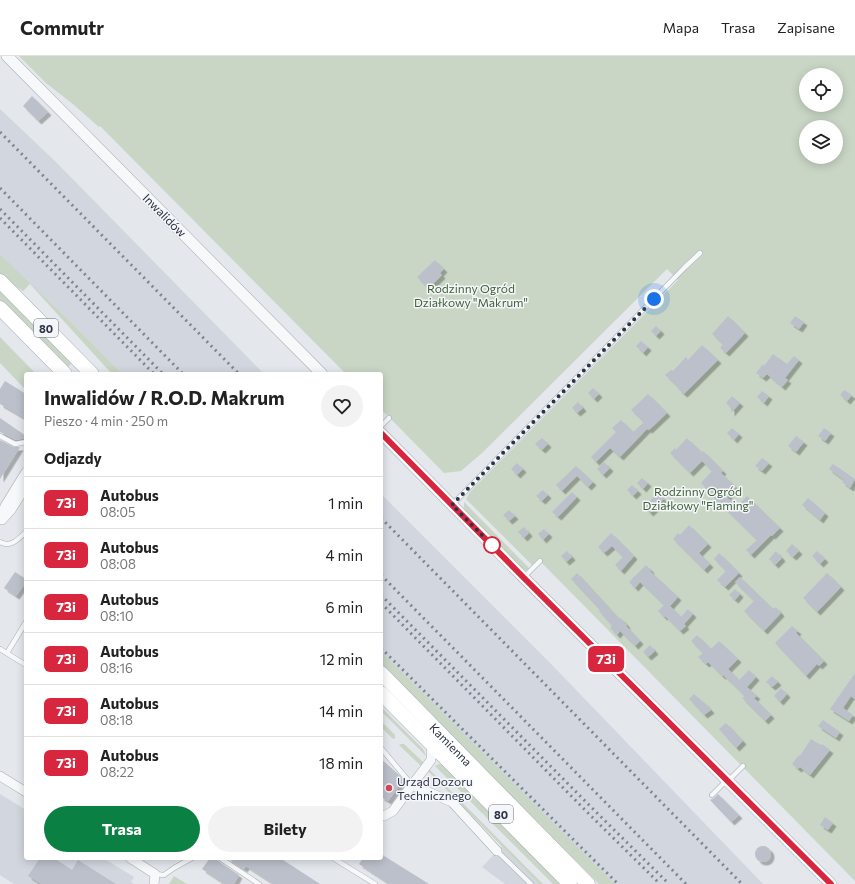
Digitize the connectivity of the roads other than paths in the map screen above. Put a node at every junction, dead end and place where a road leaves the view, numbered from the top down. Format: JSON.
{"nodes":[{"id":1,"x":8,"y":56,"type":"edge"},
{"id":2,"x":700,"y":253,"type":"dead end"},
{"id":3,"x":0,"y":281,"type":"edge"},
{"id":4,"x":0,"y":308,"type":"edge"},
{"id":5,"x":63,"y":372,"type":"edge"},
{"id":6,"x":90,"y":372,"type":"edge"},
{"id":7,"x":320,"y":372,"type":"edge"},
{"id":8,"x":389,"y":418,"type":"dead end"},
{"id":9,"x":383,"y":424,"type":"edge"},
{"id":10,"x":383,"y":435,"type":"edge"},
{"id":11,"x":0,"y":436,"type":"edge"},
{"id":12,"x":24,"y":442,"type":"edge"},
{"id":13,"x":24,"y":475,"type":"edge"},
{"id":14,"x":24,"y":489,"type":"edge"},
{"id":15,"x":452,"y":505,"type":"junction"},
{"id":16,"x":0,"y":519,"type":"edge"},
{"id":17,"x":0,"y":523,"type":"edge"},
{"id":18,"x":24,"y":534,"type":"edge"},
{"id":19,"x":0,"y":542,"type":"edge"},
{"id":20,"x":540,"y":561,"type":"dead end"},
{"id":21,"x":523,"y":577,"type":"junction"},
{"id":22,"x":24,"y":625,"type":"edge"},
{"id":23,"x":0,"y":649,"type":"edge"},
{"id":24,"x":7,"y":653,"type":"junction"},
{"id":25,"x":24,"y":664,"type":"edge"},
{"id":26,"x":383,"y":675,"type":"edge"},
{"id":27,"x":383,"y":694,"type":"edge"},
{"id":28,"x":432,"y":744,"type":"junction"},
{"id":29,"x":383,"y":750,"type":"edge"},
{"id":30,"x":446,"y":759,"type":"junction"},
{"id":31,"x":431,"y":760,"type":"junction"},
{"id":32,"x":743,"y":766,"type":"dead end"},
{"id":33,"x":0,"y":776,"type":"edge"},
{"id":34,"x":728,"y":780,"type":"junction"},
{"id":35,"x":412,"y":785,"type":"junction"},
{"id":36,"x":24,"y":791,"type":"edge"},
{"id":37,"x":712,"y":795,"type":"dead end"},
{"id":38,"x":384,"y":816,"type":"dead end"},
{"id":39,"x":497,"y":851,"type":"joint"},
{"id":40,"x":133,"y":860,"type":"edge"},
{"id":41,"x":186,"y":860,"type":"edge"},
{"id":42,"x":223,"y":860,"type":"edge"},
{"id":43,"x":336,"y":860,"type":"edge"},
{"id":44,"x":155,"y":874,"type":"junction"},
{"id":45,"x":154,"y":884,"type":"edge"},
{"id":46,"x":259,"y":884,"type":"edge"},
{"id":47,"x":374,"y":884,"type":"edge"},
{"id":48,"x":532,"y":884,"type":"edge"},
{"id":49,"x":570,"y":884,"type":"edge"},
{"id":50,"x":588,"y":884,"type":"edge"},
{"id":51,"x":831,"y":884,"type":"edge"}],
"edges":[{"from":1,"to":7,"type":"street","name":"Inwalidów"},
{"from":2,"to":15,"type":"lane"},
{"from":3,"to":6,"type":"main road","number":"80"},
{"from":4,"to":5,"type":"main road","number":"80"},
{"from":8,"to":9,"type":"lane"},
{"from":10,"to":15,"type":"street"},
{"from":11,"to":12,"type":"lane"},
{"from":13,"to":16,"type":"street"},
{"from":14,"to":17,"type":"street"},
{"from":15,"to":21,"type":"street"},
{"from":18,"to":19,"type":"lane"},
{"from":20,"to":21,"type":"lane"},
{"from":21,"to":34,"type":"street"},
{"from":22,"to":24,"type":"lane"},
{"from":23,"to":24,"type":"lane"},
{"from":24,"to":25,"type":"lane"},
{"from":26,"to":50,"type":"main road","name":"Kamienna","number":"80"},
{"from":27,"to":28,"type":"main road","name":"Kamienna","number":"80"},
{"from":28,"to":30,"type":"main road","name":"Kamienna","number":"80"},
{"from":28,"to":31,"type":"street"},
{"from":29,"to":35,"type":"lane"},
{"from":30,"to":31,"type":"street"},
{"from":30,"to":49,"type":"main road","name":"Kamienna","number":"80"},
{"from":31,"to":35,"type":"street"},
{"from":32,"to":34,"type":"lane"},
{"from":33,"to":36,"type":"street"},
{"from":34,"to":37,"type":"lane"},
{"from":34,"to":51,"type":"street"},
{"from":35,"to":38,"type":"street"},
{"from":35,"to":39,"type":"street"},
{"from":39,"to":48,"type":"lane"},
{"from":40,"to":44,"type":"street"},
{"from":41,"to":44,"type":"lane"},
{"from":42,"to":46,"type":"lane"},
{"from":43,"to":47,"type":"lane"},
{"from":44,"to":45,"type":"street"}]}
